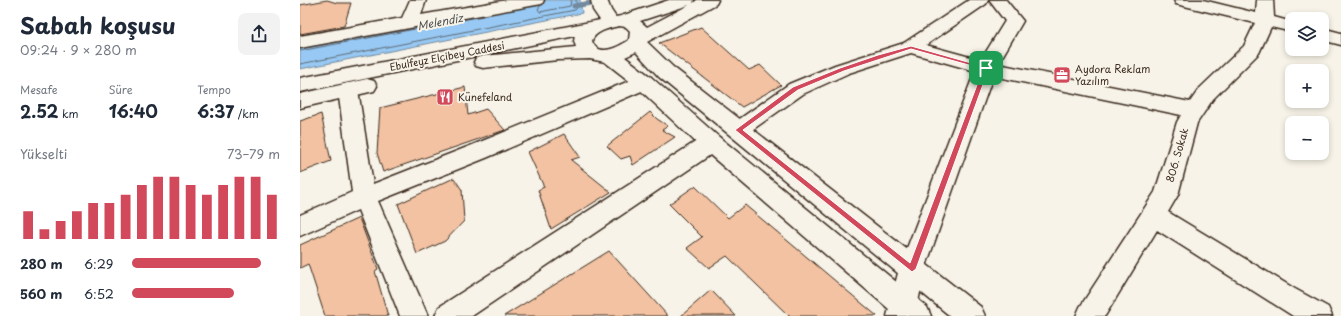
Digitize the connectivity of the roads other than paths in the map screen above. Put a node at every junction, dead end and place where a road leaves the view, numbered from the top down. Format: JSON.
{"nodes":[{"id":1,"x":418,"y":0,"type":"edge"},
{"id":2,"x":536,"y":0,"type":"edge"},
{"id":3,"x":686,"y":0,"type":"edge"},
{"id":4,"x":710,"y":0,"type":"edge"},
{"id":5,"x":980,"y":0,"type":"edge"},
{"id":6,"x":997,"y":0,"type":"edge"},
{"id":7,"x":1182,"y":0,"type":"edge"},
{"id":8,"x":1265,"y":10,"type":"edge"},
{"id":9,"x":606,"y":16,"type":"edge"},
{"id":10,"x":410,"y":21,"type":"junction"},
{"id":11,"x":1285,"y":23,"type":"edge"},
{"id":12,"x":1329,"y":36,"type":"edge"},
{"id":13,"x":1341,"y":39,"type":"edge"},
{"id":14,"x":638,"y":40,"type":"junction"},
{"id":15,"x":300,"y":42,"type":"edge"},
{"id":16,"x":911,"y":48,"type":"junction"},
{"id":17,"x":600,"y":54,"type":"junction"},
{"id":18,"x":986,"y":68,"type":"junction"},
{"id":19,"x":644,"y":82,"type":"junction"},
{"id":20,"x":300,"y":85,"type":"edge"},
{"id":21,"x":348,"y":90,"type":"junction"},
{"id":22,"x":300,"y":101,"type":"edge"},
{"id":23,"x":1194,"y":110,"type":"junction"},
{"id":24,"x":738,"y":130,"type":"junction"},
{"id":25,"x":711,"y":143,"type":"junction"},
{"id":26,"x":364,"y":197,"type":"junction"},
{"id":27,"x":1153,"y":214,"type":"junction"},
{"id":28,"x":300,"y":226,"type":"edge"},
{"id":29,"x":912,"y":269,"type":"junction"},
{"id":30,"x":908,"y":312,"type":"edge"},
{"id":31,"x":414,"y":316,"type":"edge"},
{"id":32,"x":449,"y":316,"type":"edge"},
{"id":33,"x":971,"y":316,"type":"edge"},
{"id":34,"x":1090,"y":316,"type":"edge"},
{"id":35,"x":1318,"y":316,"type":"edge"}],
"edges":[{"from":1,"to":10,"type":"street"},
{"from":2,"to":10,"type":"street"},
{"from":3,"to":9,"type":"street","name":"Ebulfeyz Elçibey Caddesi"},
{"from":4,"to":14,"type":"street","name":"Ebulfeyz Elçibey Caddesi"},
{"from":5,"to":16,"type":"street"},
{"from":6,"to":18,"type":"street"},
{"from":7,"to":8,"type":"street"},
{"from":8,"to":11,"type":"street"},
{"from":8,"to":23,"type":"street","name":"806. Sokak"},
{"from":9,"to":14,"type":"street"},
{"from":9,"to":17,"type":"street"},
{"from":9,"to":20,"type":"street","name":"Ebulfeyz Elçibey Caddesi"},
{"from":10,"to":15,"type":"street"},
{"from":12,"to":13,"type":"street"},
{"from":14,"to":17,"type":"street","name":"Ebulfeyz Elçibey Caddesi"},
{"from":14,"to":24,"type":"street"},
{"from":16,"to":18,"type":"street"},
{"from":16,"to":24,"type":"street"},
{"from":17,"to":19,"type":"street"},
{"from":17,"to":21,"type":"street","name":"Ebulfeyz Elçibey Caddesi"},
{"from":18,"to":23,"type":"street"},
{"from":18,"to":29,"type":"street"},
{"from":19,"to":25,"type":"street"},
{"from":19,"to":26,"type":"street"},
{"from":21,"to":22,"type":"street","name":"Ebulfeyz Elçibey Caddesi"},
{"from":21,"to":26,"type":"street"},
{"from":23,"to":27,"type":"street","name":"806. Sokak"},
{"from":24,"to":29,"type":"street"},
{"from":25,"to":30,"type":"street"},
{"from":25,"to":32,"type":"street"},
{"from":26,"to":28,"type":"street"},
{"from":26,"to":31,"type":"street"},
{"from":27,"to":34,"type":"street","name":"806. Sokak"},
{"from":27,"to":35,"type":"street"},
{"from":29,"to":30,"type":"street"},
{"from":29,"to":33,"type":"street"}]}
